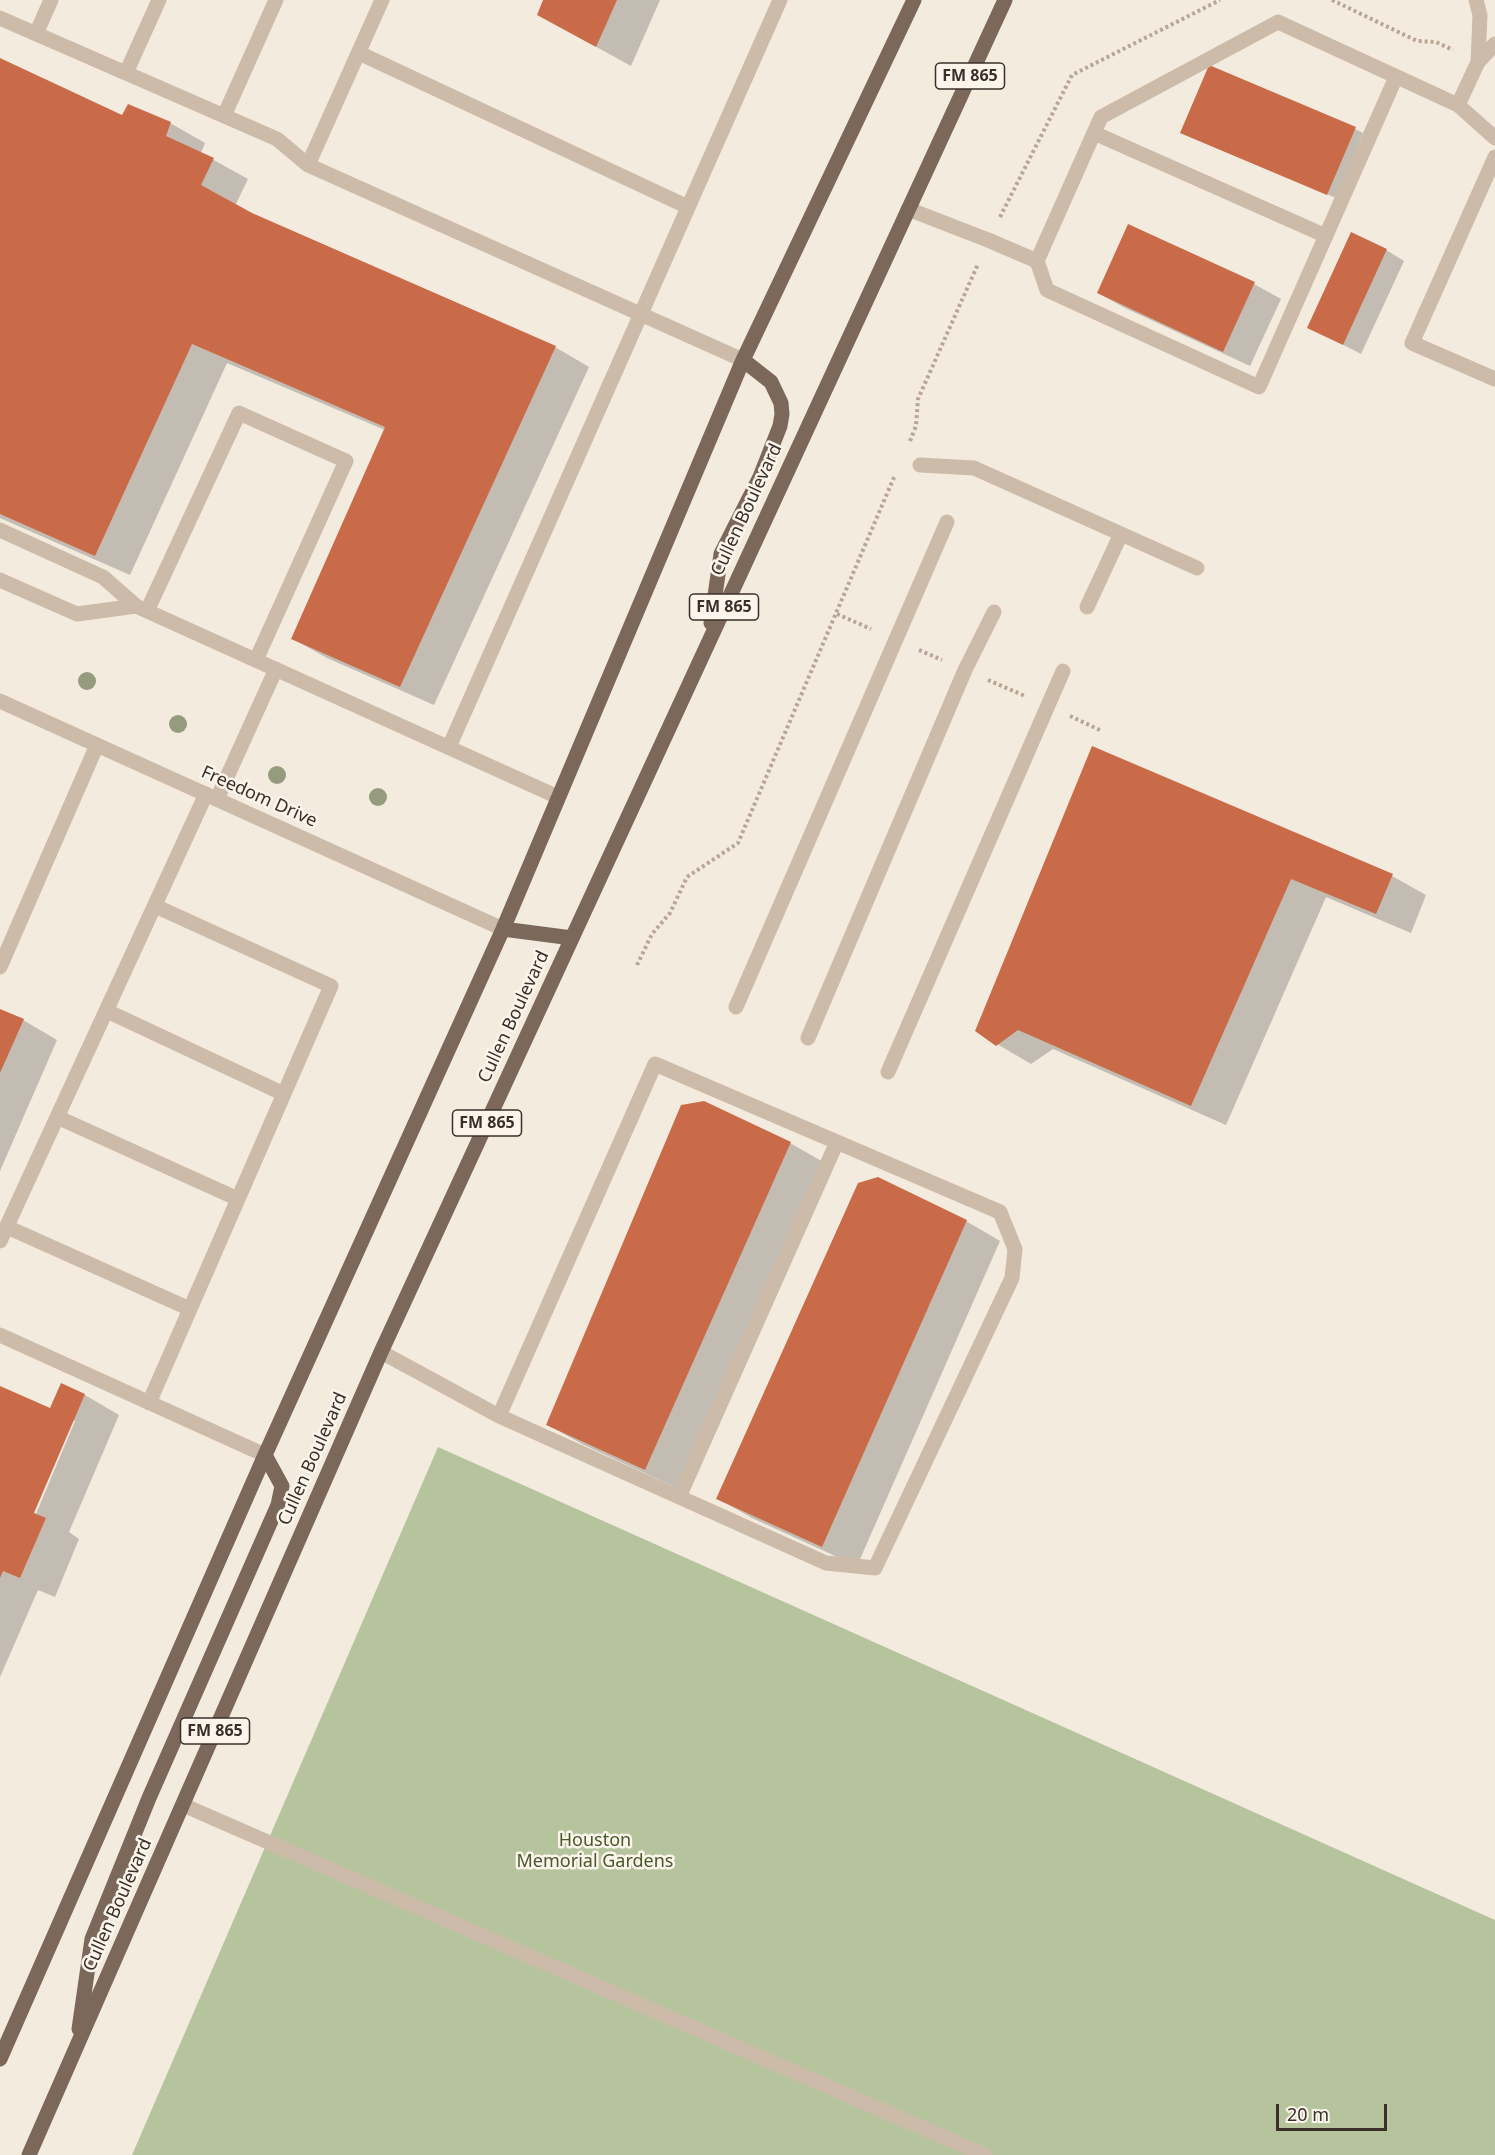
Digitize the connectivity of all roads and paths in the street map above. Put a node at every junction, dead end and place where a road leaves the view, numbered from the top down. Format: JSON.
{"nodes":[{"id":1,"x":51,"y":0,"type":"edge"},
{"id":2,"x":159,"y":0,"type":"edge"},
{"id":3,"x":276,"y":0,"type":"edge"},
{"id":4,"x":382,"y":0,"type":"edge"},
{"id":5,"x":780,"y":0,"type":"edge"},
{"id":6,"x":914,"y":0,"type":"edge"},
{"id":7,"x":1005,"y":0,"type":"edge"},
{"id":8,"x":1332,"y":0,"type":"edge"},
{"id":9,"x":1476,"y":0,"type":"edge"},
{"id":10,"x":0,"y":18,"type":"edge"},
{"id":11,"x":36,"y":34,"type":"junction"},
{"id":12,"x":1495,"y":44,"type":"edge"},
{"id":13,"x":358,"y":53,"type":"junction"},
{"id":14,"x":1479,"y":62,"type":"junction"},
{"id":15,"x":126,"y":73,"type":"junction"},
{"id":16,"x":1396,"y":77,"type":"junction"},
{"id":17,"x":1458,"y":105,"type":"junction"},
{"id":18,"x":224,"y":116,"type":"junction"},
{"id":19,"x":1094,"y":133,"type":"junction"},
{"id":20,"x":1495,"y":138,"type":"edge"},
{"id":21,"x":1495,"y":157,"type":"edge"},
{"id":22,"x":308,"y":165,"type":"junction"},
{"id":23,"x":688,"y":207,"type":"junction"},
{"id":24,"x":908,"y":209,"type":"junction"},
{"id":25,"x":1326,"y":236,"type":"junction"},
{"id":26,"x":1037,"y":261,"type":"junction"},
{"id":27,"x":641,"y":314,"type":"junction"},
{"id":28,"x":743,"y":360,"type":"junction"},
{"id":29,"x":1495,"y":379,"type":"edge"},
{"id":30,"x":920,"y":465,"type":"dead end"},
{"id":31,"x":947,"y":522,"type":"dead end"},
{"id":32,"x":0,"y":530,"type":"edge"},
{"id":33,"x":1121,"y":534,"type":"junction"},
{"id":34,"x":1197,"y":568,"type":"dead end"},
{"id":35,"x":0,"y":580,"type":"edge"},
{"id":36,"x":1087,"y":607,"type":"dead end"},
{"id":37,"x":141,"y":609,"type":"junction"},
{"id":38,"x":994,"y":612,"type":"dead end"},
{"id":39,"x":708,"y":641,"type":"junction"},
{"id":40,"x":256,"y":660,"type":"junction"},
{"id":41,"x":276,"y":669,"type":"junction"},
{"id":42,"x":1063,"y":671,"type":"dead end"},
{"id":43,"x":0,"y":701,"type":"edge"},
{"id":44,"x":97,"y":745,"type":"junction"},
{"id":45,"x":449,"y":747,"type":"junction"},
{"id":46,"x":558,"y":796,"type":"junction"},
{"id":47,"x":212,"y":797,"type":"junction"},
{"id":48,"x":155,"y":906,"type":"junction"},
{"id":49,"x":503,"y":928,"type":"junction"},
{"id":50,"x":572,"y":938,"type":"junction"},
{"id":51,"x":0,"y":967,"type":"edge"},
{"id":52,"x":736,"y":1007,"type":"dead end"},
{"id":53,"x":107,"y":1011,"type":"junction"},
{"id":54,"x":808,"y":1038,"type":"dead end"},
{"id":55,"x":888,"y":1072,"type":"dead end"},
{"id":56,"x":284,"y":1094,"type":"junction"},
{"id":57,"x":57,"y":1117,"type":"junction"},
{"id":58,"x":837,"y":1142,"type":"junction"},
{"id":59,"x":238,"y":1199,"type":"junction"},
{"id":60,"x":7,"y":1227,"type":"junction"},
{"id":61,"x":0,"y":1241,"type":"edge"},
{"id":62,"x":190,"y":1309,"type":"junction"},
{"id":63,"x":0,"y":1335,"type":"edge"},
{"id":64,"x":381,"y":1352,"type":"junction"},
{"id":65,"x":149,"y":1403,"type":"junction"},
{"id":66,"x":499,"y":1416,"type":"junction"},
{"id":67,"x":265,"y":1455,"type":"junction"},
{"id":68,"x":679,"y":1497,"type":"junction"},
{"id":69,"x":183,"y":1804,"type":"junction"},
{"id":70,"x":77,"y":2047,"type":"junction"},
{"id":71,"x":0,"y":2059,"type":"edge"},
{"id":72,"x":29,"y":2155,"type":"edge"},
{"id":73,"x":985,"y":2155,"type":"edge"}],
"edges":[{"from":1,"to":11,"type":"street"},
{"from":2,"to":15,"type":"street"},
{"from":3,"to":18,"type":"street"},
{"from":4,"to":13,"type":"street"},
{"from":5,"to":23,"type":"street"},
{"from":6,"to":28,"type":"main road"},
{"from":7,"to":24,"type":"main road","name":"Cullen Boulevard","number":"FM 865"},
{"from":8,"to":14,"type":"path"},
{"from":9,"to":14,"type":"street"},
{"from":10,"to":11,"type":"street"},
{"from":11,"to":15,"type":"street"},
{"from":12,"to":14,"type":"street"},
{"from":13,"to":22,"type":"street"},
{"from":13,"to":23,"type":"street"},
{"from":14,"to":17,"type":"street"},
{"from":15,"to":18,"type":"street"},
{"from":16,"to":17,"type":"street"},
{"from":16,"to":19,"type":"street"},
{"from":16,"to":25,"type":"street"},
{"from":17,"to":20,"type":"street"},
{"from":18,"to":22,"type":"street"},
{"from":19,"to":25,"type":"street"},
{"from":19,"to":26,"type":"street"},
{"from":21,"to":29,"type":"street"},
{"from":22,"to":27,"type":"street"},
{"from":23,"to":27,"type":"street"},
{"from":24,"to":26,"type":"street"},
{"from":24,"to":39,"type":"main road","name":"Cullen Boulevard","number":"FM 865"},
{"from":25,"to":26,"type":"street"},
{"from":27,"to":28,"type":"street"},
{"from":27,"to":45,"type":"street"},
{"from":28,"to":39,"type":"main road"},
{"from":28,"to":46,"type":"main road"},
{"from":30,"to":33,"type":"street"},
{"from":31,"to":52,"type":"street"},
{"from":32,"to":37,"type":"street"},
{"from":33,"to":34,"type":"street"},
{"from":33,"to":36,"type":"street"},
{"from":35,"to":37,"type":"street"},
{"from":37,"to":40,"type":"street"},
{"from":37,"to":40,"type":"street"},
{"from":38,"to":54,"type":"street"},
{"from":39,"to":50,"type":"main road","name":"Cullen Boulevard","number":"FM 865"},
{"from":40,"to":41,"type":"street"},
{"from":41,"to":45,"type":"street"},
{"from":41,"to":47,"type":"street"},
{"from":42,"to":55,"type":"street"},
{"from":43,"to":44,"type":"street","name":"Freedom Drive"},
{"from":44,"to":47,"type":"street","name":"Freedom Drive"},
{"from":44,"to":51,"type":"street"},
{"from":45,"to":46,"type":"street"},
{"from":46,"to":49,"type":"main road"},
{"from":47,"to":48,"type":"street"},
{"from":47,"to":49,"type":"street","name":"Freedom Drive"},
{"from":48,"to":53,"type":"street"},
{"from":48,"to":56,"type":"street"},
{"from":49,"to":50,"type":"main road"},
{"from":49,"to":67,"type":"main road"},
{"from":50,"to":64,"type":"main road","name":"Cullen Boulevard","number":"FM 865"},
{"from":53,"to":56,"type":"street"},
{"from":53,"to":57,"type":"street"},
{"from":56,"to":59,"type":"street"},
{"from":57,"to":59,"type":"street"},
{"from":57,"to":60,"type":"street"},
{"from":58,"to":66,"type":"street"},
{"from":58,"to":68,"type":"street"},
{"from":58,"to":68,"type":"street"},
{"from":59,"to":62,"type":"street"},
{"from":60,"to":61,"type":"street"},
{"from":60,"to":62,"type":"street"},
{"from":62,"to":65,"type":"street"},
{"from":63,"to":65,"type":"street"},
{"from":64,"to":66,"type":"street"},
{"from":64,"to":69,"type":"main road","name":"Cullen Boulevard","number":"FM 865"},
{"from":65,"to":67,"type":"street"},
{"from":66,"to":68,"type":"street"},
{"from":67,"to":70,"type":"main road"},
{"from":67,"to":71,"type":"main road"},
{"from":69,"to":70,"type":"main road","name":"Cullen Boulevard","number":"FM 865"},
{"from":69,"to":73,"type":"street"},
{"from":70,"to":72,"type":"main road","name":"Cullen Boulevard","number":"FM 865"}]}
